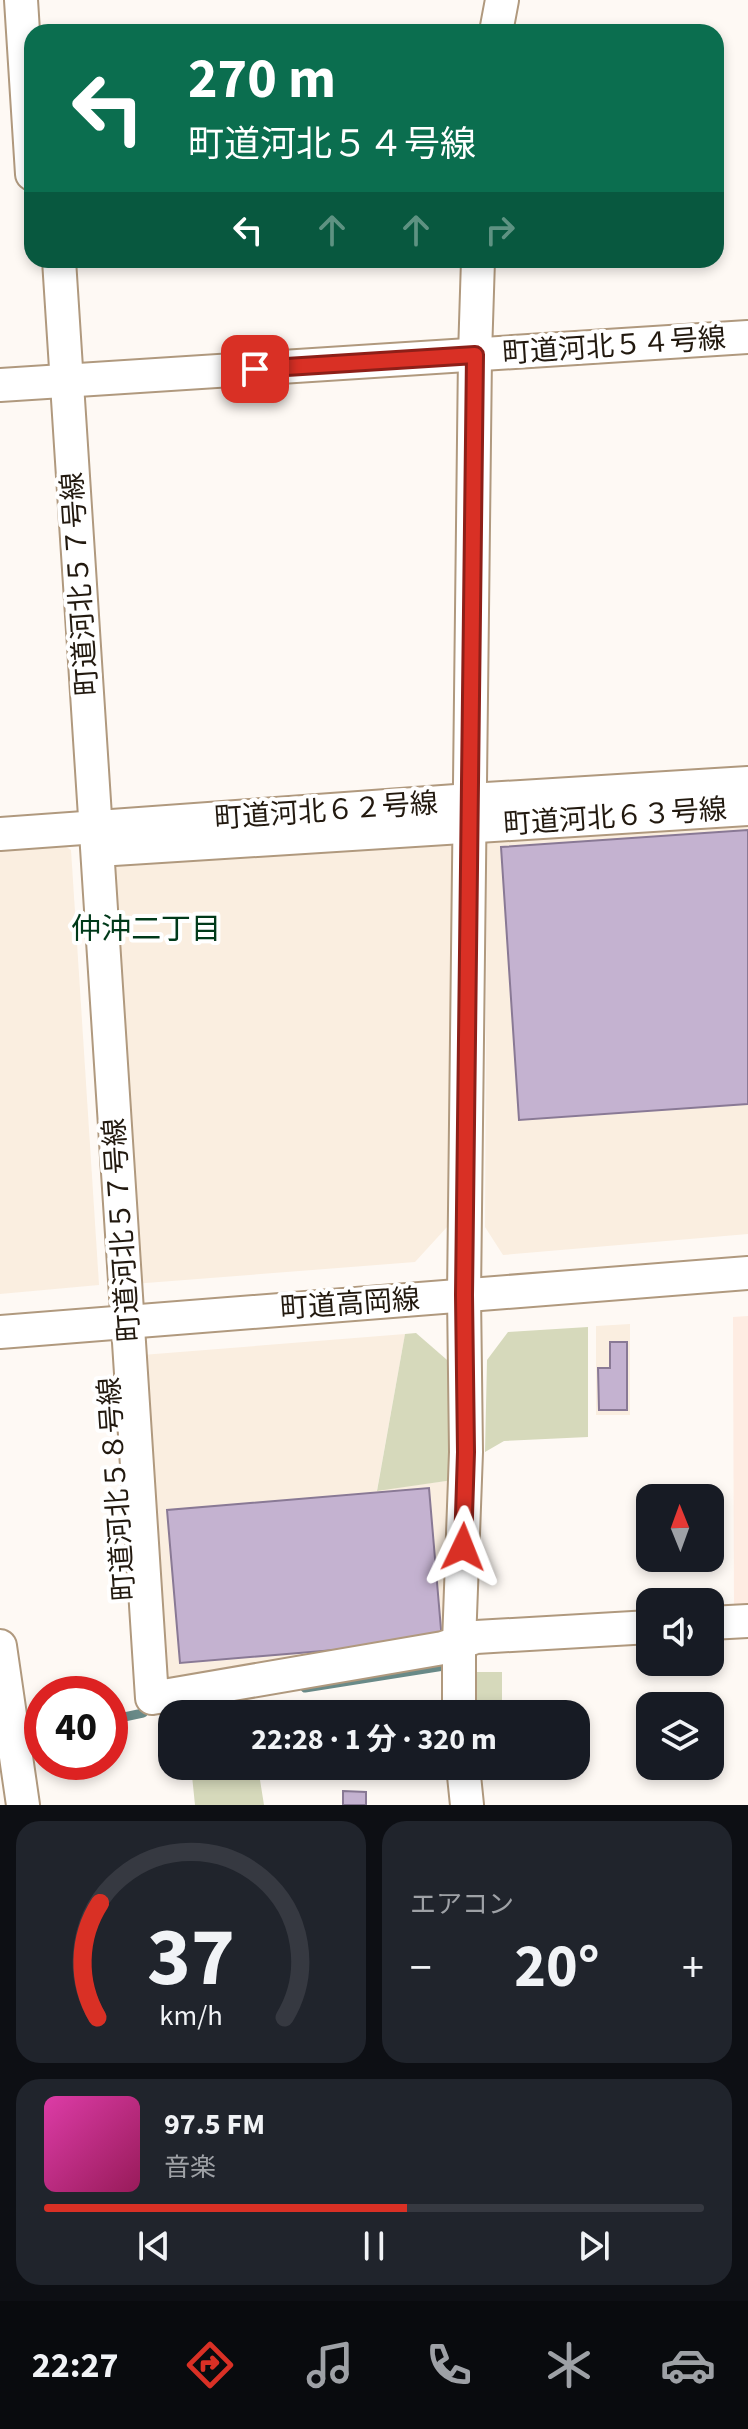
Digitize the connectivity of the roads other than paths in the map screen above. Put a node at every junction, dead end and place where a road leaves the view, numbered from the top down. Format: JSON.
{"nodes":[{"id":1,"x":21,"y":0,"type":"edge"},
{"id":2,"x":42,"y":0,"type":"edge"},
{"id":3,"x":502,"y":0,"type":"edge"},
{"id":4,"x":44,"y":24,"type":"edge"},
{"id":5,"x":498,"y":24,"type":"edge"},
{"id":6,"x":24,"y":47,"type":"edge"},
{"id":7,"x":38,"y":268,"type":"edge"},
{"id":8,"x":59,"y":268,"type":"edge"},
{"id":9,"x":478,"y":268,"type":"edge"},
{"id":10,"x":748,"y":337,"type":"edge"},
{"id":11,"x":475,"y":355,"type":"junction"},
{"id":12,"x":56,"y":382,"type":"junction"},
{"id":13,"x":0,"y":385,"type":"edge"},
{"id":14,"x":748,"y":783,"type":"edge"},
{"id":15,"x":748,"y":809,"type":"edge"},
{"id":16,"x":469,"y":813,"type":"junction"},
{"id":17,"x":0,"y":834,"type":"edge"},
{"id":18,"x":89,"y":835,"type":"junction"},
{"id":19,"x":748,"y":1273,"type":"edge"},
{"id":20,"x":464,"y":1295,"type":"junction"},
{"id":21,"x":117,"y":1322,"type":"junction"},
{"id":22,"x":0,"y":1332,"type":"edge"},
{"id":23,"x":748,"y":1621,"type":"edge"},
{"id":24,"x":724,"y":1622,"type":"edge"},
{"id":25,"x":636,"y":1628,"type":"edge"},
{"id":26,"x":459,"y":1643,"type":"junction"},
{"id":27,"x":0,"y":1646,"type":"edge"},
{"id":28,"x":459,"y":1700,"type":"edge"},
{"id":29,"x":132,"y":1711,"type":"dead end"},
{"id":30,"x":8,"y":1762,"type":"edge"},
{"id":31,"x":464,"y":1780,"type":"edge"},
{"id":32,"x":23,"y":1805,"type":"edge"},
{"id":33,"x":467,"y":1805,"type":"edge"}],
"edges":[{"from":1,"to":6,"type":"street"},
{"from":2,"to":4,"type":"street"},
{"from":3,"to":5,"type":"street"},
{"from":7,"to":12,"type":"street"},
{"from":8,"to":12,"type":"street","name":"町道河北５７号線"},
{"from":9,"to":11,"type":"street"},
{"from":10,"to":11,"type":"street","name":"町道河北５４号線"},
{"from":11,"to":12,"type":"street","name":"町道河北５４号線"},
{"from":11,"to":16,"type":"street"},
{"from":12,"to":13,"type":"street","name":"町道河北５４号線"},
{"from":12,"to":18,"type":"street","name":"町道河北５７号線"},
{"from":14,"to":16,"type":"street","name":"町道河北６２号線"},
{"from":15,"to":16,"type":"street","name":"町道河北６３号線"},
{"from":16,"to":18,"type":"street","name":"町道河北６２号線"},
{"from":16,"to":20,"type":"street"},
{"from":17,"to":18,"type":"street","name":"町道河北６２号線"},
{"from":18,"to":21,"type":"street","name":"町道河北５８号線"},
{"from":19,"to":20,"type":"street","name":"町道高岡線"},
{"from":20,"to":21,"type":"street","name":"町道高岡線"},
{"from":20,"to":26,"type":"street"},
{"from":21,"to":22,"type":"street","name":"町道高岡線"},
{"from":21,"to":26,"type":"street","name":"町道河北５７号線"},
{"from":21,"to":29,"type":"street","name":"町道河北５８号線"},
{"from":23,"to":24,"type":"street"},
{"from":25,"to":26,"type":"street","name":"町道河北５７号線"},
{"from":26,"to":28,"type":"street"},
{"from":27,"to":30,"type":"street"},
{"from":30,"to":32,"type":"street"},
{"from":31,"to":33,"type":"street"}]}
